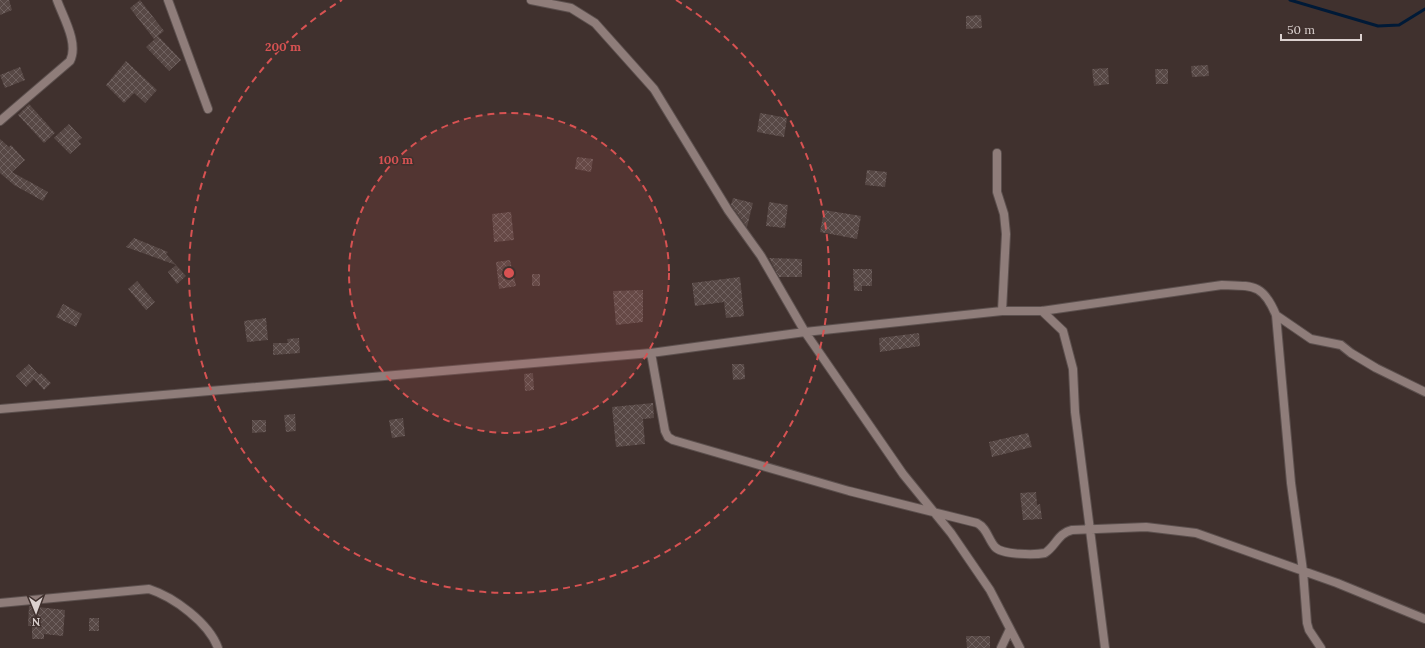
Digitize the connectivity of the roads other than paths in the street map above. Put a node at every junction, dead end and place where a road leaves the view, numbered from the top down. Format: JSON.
{"nodes":[{"id":1,"x":57,"y":0,"type":"edge"},
{"id":2,"x":168,"y":0,"type":"edge"},
{"id":3,"x":531,"y":0,"type":"edge"},
{"id":4,"x":208,"y":109,"type":"dead end"},
{"id":5,"x":1,"y":118,"type":"edge"},
{"id":6,"x":997,"y":153,"type":"dead end"},
{"id":7,"x":1002,"y":311,"type":"junction"},
{"id":8,"x":1042,"y":311,"type":"junction"},
{"id":9,"x":1276,"y":316,"type":"junction"},
{"id":10,"x":805,"y":332,"type":"junction"},
{"id":11,"x":651,"y":353,"type":"junction"},
{"id":12,"x":1425,"y":392,"type":"edge"},
{"id":13,"x":0,"y":408,"type":"edge"},
{"id":14,"x":935,"y":513,"type":"junction"},
{"id":15,"x":1089,"y":529,"type":"junction"},
{"id":16,"x":1303,"y":571,"type":"junction"},
{"id":17,"x":0,"y":603,"type":"edge"},
{"id":18,"x":1425,"y":619,"type":"edge"},
{"id":19,"x":1010,"y":629,"type":"junction"},
{"id":20,"x":218,"y":648,"type":"edge"},
{"id":21,"x":1001,"y":648,"type":"edge"},
{"id":22,"x":1020,"y":648,"type":"edge"},
{"id":23,"x":1105,"y":648,"type":"edge"},
{"id":24,"x":1318,"y":648,"type":"edge"},
{"id":25,"x":1321,"y":648,"type":"edge"}],
"edges":[{"from":1,"to":5,"type":"street"},
{"from":2,"to":4,"type":"street"},
{"from":3,"to":10,"type":"street"},
{"from":6,"to":7,"type":"street"},
{"from":7,"to":8,"type":"street"},
{"from":7,"to":10,"type":"street"},
{"from":8,"to":9,"type":"street"},
{"from":8,"to":15,"type":"street"},
{"from":9,"to":12,"type":"street"},
{"from":9,"to":16,"type":"street"},
{"from":10,"to":11,"type":"street"},
{"from":10,"to":14,"type":"street"},
{"from":11,"to":13,"type":"street"},
{"from":11,"to":14,"type":"street"},
{"from":14,"to":15,"type":"street"},
{"from":14,"to":19,"type":"street"},
{"from":15,"to":16,"type":"street"},
{"from":15,"to":23,"type":"street"},
{"from":16,"to":18,"type":"street"},
{"from":16,"to":25,"type":"street"},
{"from":17,"to":20,"type":"street"},
{"from":19,"to":21,"type":"street"},
{"from":19,"to":22,"type":"street"},
{"from":24,"to":25,"type":"street"}]}
